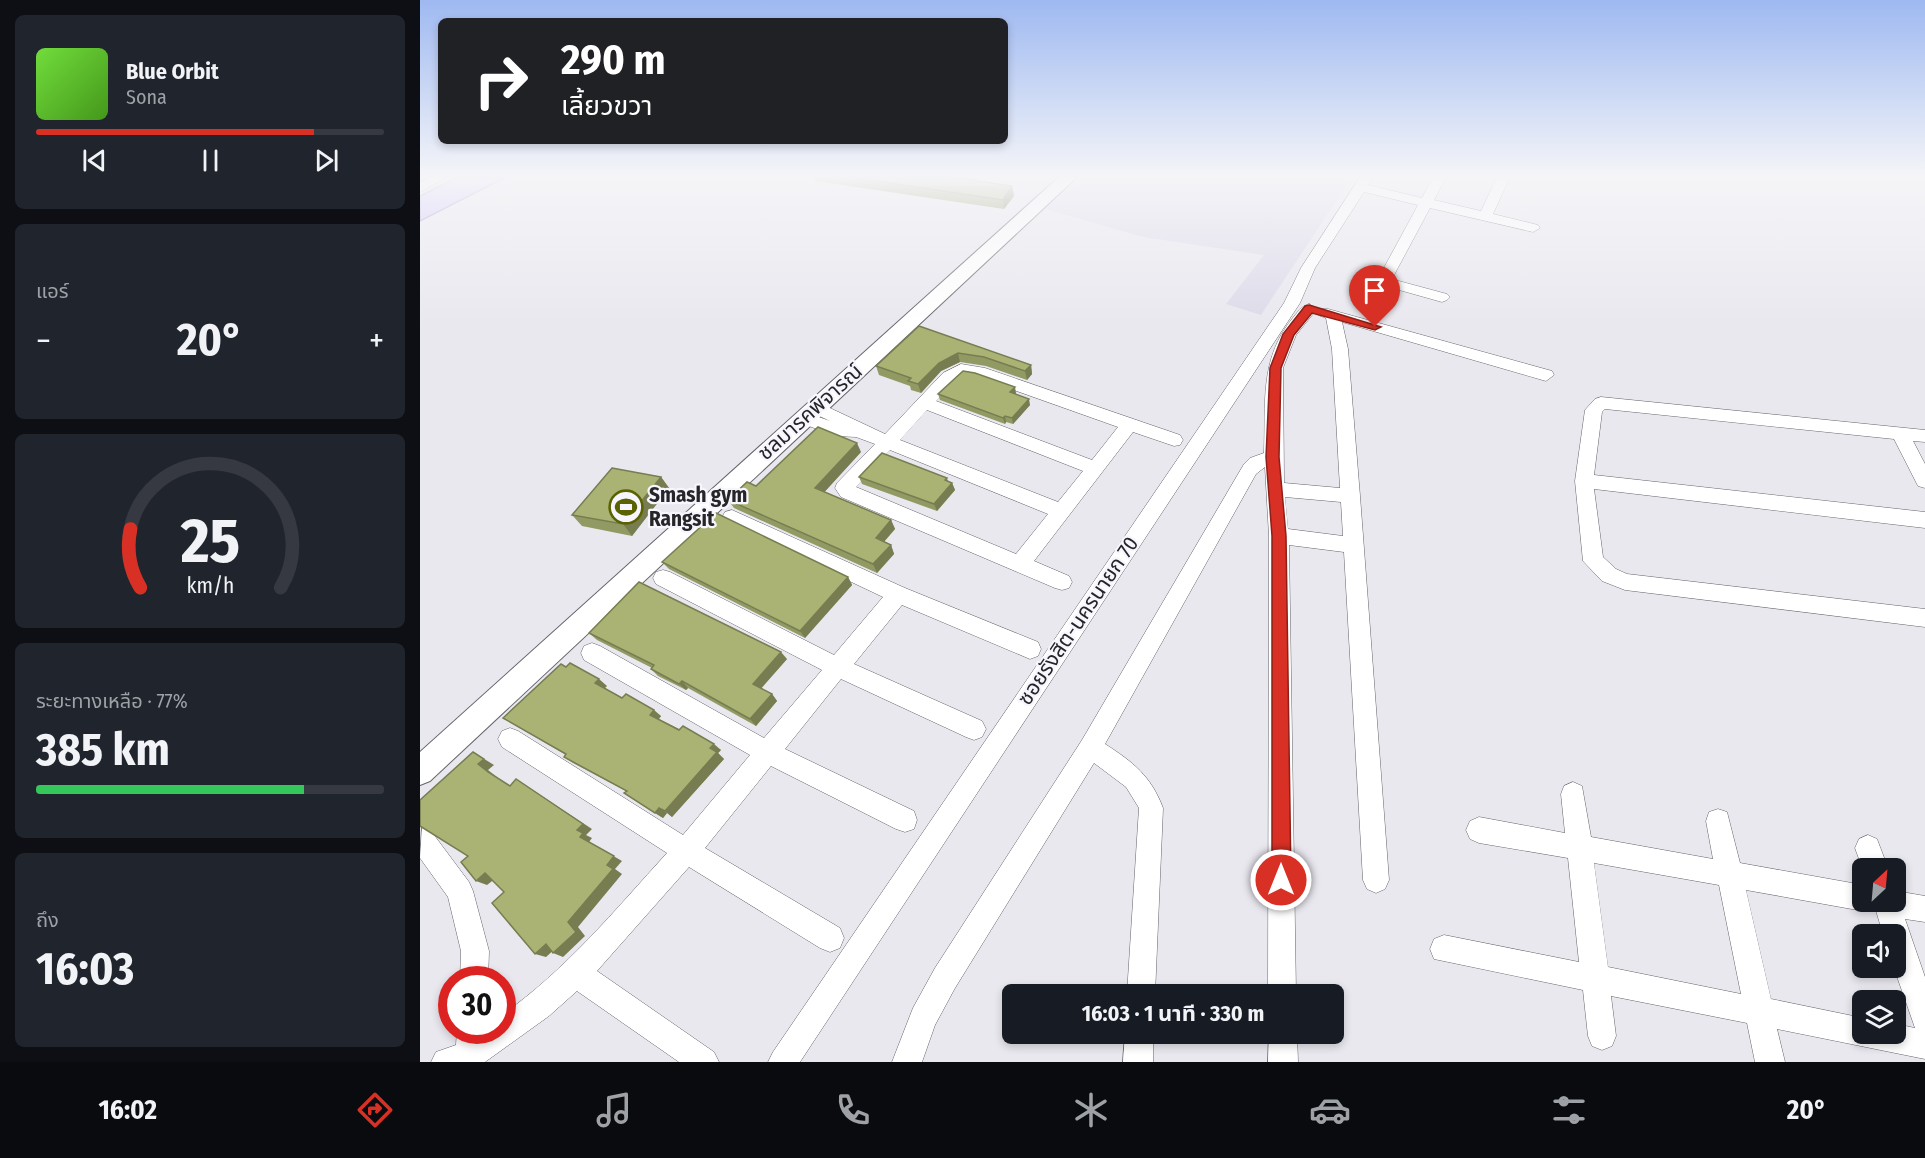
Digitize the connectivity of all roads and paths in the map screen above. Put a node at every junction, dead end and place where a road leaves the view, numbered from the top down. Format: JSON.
{"nodes":[{"id":1,"x":1014,"y":227,"type":"edge"},
{"id":2,"x":1335,"y":227,"type":"edge"},
{"id":3,"x":1412,"y":227,"type":"edge"},
{"id":4,"x":1527,"y":227,"type":"edge"},
{"id":5,"x":1533,"y":228,"type":"dead end"},
{"id":6,"x":1442,"y":297,"type":"dead end"},
{"id":7,"x":1301,"y":306,"type":"junction"},
{"id":8,"x":1333,"y":315,"type":"junction"},
{"id":9,"x":1546,"y":375,"type":"dead end"},
{"id":10,"x":925,"y":403,"type":"junction"},
{"id":11,"x":809,"y":413,"type":"junction"},
{"id":12,"x":1129,"y":425,"type":"junction"},
{"id":13,"x":1900,"y":434,"type":"junction"},
{"id":14,"x":1925,"y":436,"type":"edge"},
{"id":15,"x":1174,"y":440,"type":"dead end"},
{"id":16,"x":887,"y":442,"type":"junction"},
{"id":17,"x":1273,"y":457,"type":"junction"},
{"id":18,"x":1095,"y":468,"type":"junction"},
{"id":19,"x":1584,"y":481,"type":"junction"},
{"id":20,"x":1925,"y":481,"type":"edge"},
{"id":21,"x":1274,"y":489,"type":"junction"},
{"id":22,"x":1351,"y":496,"type":"junction"},
{"id":23,"x":1061,"y":511,"type":"junction"},
{"id":24,"x":732,"y":517,"type":"dead end"},
{"id":25,"x":1925,"y":520,"type":"edge"},
{"id":26,"x":1279,"y":536,"type":"junction"},
{"id":27,"x":1354,"y":545,"type":"junction"},
{"id":28,"x":1020,"y":564,"type":"junction"},
{"id":29,"x":663,"y":578,"type":"dead end"},
{"id":30,"x":1062,"y":582,"type":"dead end"},
{"id":31,"x":898,"y":594,"type":"junction"},
{"id":32,"x":1925,"y":618,"type":"edge"},
{"id":33,"x":1030,"y":649,"type":"dead end"},
{"id":34,"x":592,"y":653,"type":"dead end"},
{"id":35,"x":837,"y":667,"type":"junction"},
{"id":36,"x":974,"y":729,"type":"dead end"},
{"id":37,"x":510,"y":739,"type":"dead end"},
{"id":38,"x":1090,"y":748,"type":"junction"},
{"id":39,"x":767,"y":752,"type":"junction"},
{"id":40,"x":420,"y":771,"type":"edge"},
{"id":41,"x":1573,"y":794,"type":"dead end"},
{"id":42,"x":905,"y":820,"type":"dead end"},
{"id":43,"x":1718,"y":821,"type":"dead end"},
{"id":44,"x":1479,"y":830,"type":"dead end"},
{"id":45,"x":422,"y":840,"type":"dead end"},
{"id":46,"x":1579,"y":848,"type":"junction"},
{"id":47,"x":686,"y":851,"type":"junction"},
{"id":48,"x":1730,"y":875,"type":"junction"},
{"id":49,"x":1376,"y":880,"type":"dead end"},
{"id":50,"x":1852,"y":895,"type":"edge"},
{"id":51,"x":1906,"y":906,"type":"edge"},
{"id":52,"x":1925,"y":909,"type":"edge"},
{"id":53,"x":1889,"y":912,"type":"edge"},
{"id":54,"x":830,"y":938,"type":"dead end"},
{"id":55,"x":1444,"y":949,"type":"dead end"},
{"id":56,"x":474,"y":966,"type":"edge"},
{"id":57,"x":576,"y":973,"type":"junction"},
{"id":58,"x":1595,"y":978,"type":"junction"},
{"id":59,"x":1142,"y":984,"type":"edge"},
{"id":60,"x":1282,"y":984,"type":"edge"},
{"id":61,"x":1761,"y":1011,"type":"junction"},
{"id":62,"x":1925,"y":1018,"type":"edge"},
{"id":63,"x":1852,"y":1030,"type":"edge"},
{"id":64,"x":1602,"y":1036,"type":"dead end"},
{"id":65,"x":1906,"y":1040,"type":"edge"},
{"id":66,"x":1139,"y":1044,"type":"edge"},
{"id":67,"x":1282,"y":1044,"type":"edge"},
{"id":68,"x":1925,"y":1044,"type":"edge"},
{"id":69,"x":464,"y":1052,"type":"edge"},
{"id":70,"x":704,"y":1062,"type":"edge"},
{"id":71,"x":783,"y":1062,"type":"edge"},
{"id":72,"x":908,"y":1062,"type":"edge"},
{"id":73,"x":1138,"y":1062,"type":"edge"},
{"id":74,"x":1283,"y":1062,"type":"edge"},
{"id":75,"x":1770,"y":1062,"type":"edge"}],
"edges":[{"from":1,"to":11,"type":"street","name":"ชลมารคพิจารณ์"},
{"from":2,"to":7,"type":"street","name":"ซอยรังสิต-นครนายก 70"},
{"from":3,"to":6,"type":"street"},
{"from":4,"to":5,"type":"street"},
{"from":7,"to":8,"type":"street"},
{"from":7,"to":17,"type":"street"},
{"from":7,"to":71,"type":"street","name":"ซอยรังสิต-นครนายก 70"},
{"from":8,"to":9,"type":"street"},
{"from":8,"to":22,"type":"street"},
{"from":10,"to":12,"type":"street"},
{"from":10,"to":16,"type":"street"},
{"from":10,"to":18,"type":"street"},
{"from":11,"to":16,"type":"street"},
{"from":11,"to":40,"type":"street","name":"ชลมารคพิจารณ์"},
{"from":12,"to":15,"type":"street"},
{"from":12,"to":18,"type":"street"},
{"from":13,"to":14,"type":"street"},
{"from":13,"to":19,"type":"street"},
{"from":13,"to":20,"type":"street"},
{"from":16,"to":23,"type":"street"},
{"from":16,"to":28,"type":"street"},
{"from":17,"to":21,"type":"street"},
{"from":17,"to":38,"type":"street"},
{"from":18,"to":23,"type":"street"},
{"from":19,"to":25,"type":"street"},
{"from":19,"to":32,"type":"street"},
{"from":21,"to":22,"type":"street"},
{"from":21,"to":26,"type":"street"},
{"from":22,"to":27,"type":"street"},
{"from":23,"to":28,"type":"street"},
{"from":24,"to":31,"type":"street"},
{"from":26,"to":27,"type":"street"},
{"from":26,"to":60,"type":"street"},
{"from":27,"to":49,"type":"street"},
{"from":28,"to":30,"type":"street"},
{"from":29,"to":35,"type":"street"},
{"from":31,"to":33,"type":"street"},
{"from":31,"to":35,"type":"street"},
{"from":34,"to":39,"type":"street"},
{"from":35,"to":36,"type":"street"},
{"from":35,"to":39,"type":"street"},
{"from":37,"to":47,"type":"street"},
{"from":38,"to":59,"type":"street"},
{"from":38,"to":72,"type":"street"},
{"from":39,"to":42,"type":"street"},
{"from":39,"to":47,"type":"street"},
{"from":41,"to":46,"type":"street"},
{"from":43,"to":48,"type":"street"},
{"from":44,"to":46,"type":"street"},
{"from":45,"to":56,"type":"street"},
{"from":46,"to":48,"type":"street"},
{"from":46,"to":58,"type":"street"},
{"from":47,"to":54,"type":"street"},
{"from":47,"to":57,"type":"street"},
{"from":48,"to":50,"type":"street"},
{"from":48,"to":61,"type":"street"},
{"from":51,"to":52,"type":"street"},
{"from":53,"to":62,"type":"street"},
{"from":55,"to":58,"type":"street"},
{"from":57,"to":69,"type":"street"},
{"from":57,"to":70,"type":"street"},
{"from":58,"to":61,"type":"street"},
{"from":58,"to":64,"type":"street"},
{"from":61,"to":63,"type":"street"},
{"from":61,"to":75,"type":"street"},
{"from":65,"to":68,"type":"street"},
{"from":66,"to":73,"type":"street"},
{"from":67,"to":74,"type":"street"}]}
